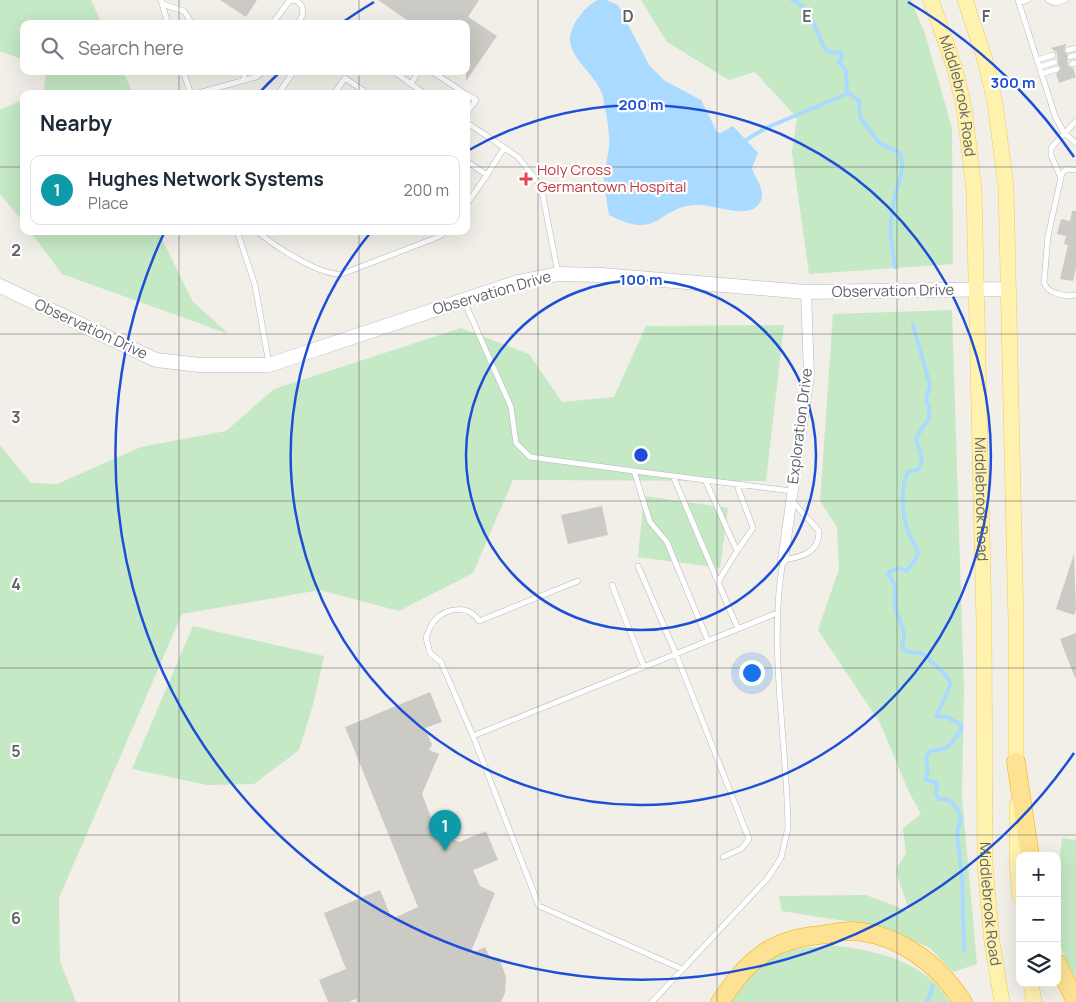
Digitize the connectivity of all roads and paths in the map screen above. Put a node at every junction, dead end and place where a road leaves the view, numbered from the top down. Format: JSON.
{"nodes":[{"id":1,"x":931,"y":0,"type":"edge"},
{"id":2,"x":965,"y":0,"type":"edge"},
{"id":3,"x":1028,"y":0,"type":"edge"},
{"id":4,"x":1048,"y":0,"type":"edge"},
{"id":5,"x":1065,"y":0,"type":"edge"},
{"id":6,"x":1019,"y":1,"type":"edge"},
{"id":7,"x":162,"y":2,"type":"edge"},
{"id":8,"x":167,"y":20,"type":"edge"},
{"id":9,"x":189,"y":20,"type":"edge"},
{"id":10,"x":275,"y":20,"type":"edge"},
{"id":11,"x":299,"y":20,"type":"edge"},
{"id":12,"x":1076,"y":48,"type":"edge"},
{"id":13,"x":1068,"y":50,"type":"dead end"},
{"id":14,"x":1053,"y":55,"type":"dead end"},
{"id":15,"x":1037,"y":60,"type":"junction"},
{"id":16,"x":1055,"y":62,"type":"dead end"},
{"id":17,"x":1039,"y":67,"type":"junction"},
{"id":18,"x":1057,"y":69,"type":"dead end"},
{"id":19,"x":1041,"y":74,"type":"junction"},
{"id":20,"x":185,"y":75,"type":"edge"},
{"id":21,"x":245,"y":75,"type":"edge"},
{"id":22,"x":259,"y":75,"type":"edge"},
{"id":23,"x":291,"y":75,"type":"edge"},
{"id":24,"x":347,"y":75,"type":"edge"},
{"id":25,"x":398,"y":75,"type":"edge"},
{"id":26,"x":417,"y":75,"type":"edge"},
{"id":27,"x":437,"y":75,"type":"edge"},
{"id":28,"x":345,"y":78,"type":"junction"},
{"id":29,"x":243,"y":80,"type":"junction"},
{"id":30,"x":411,"y":84,"type":"junction"},
{"id":31,"x":189,"y":90,"type":"edge"},
{"id":32,"x":209,"y":90,"type":"edge"},
{"id":33,"x":281,"y":90,"type":"edge"},
{"id":34,"x":337,"y":90,"type":"edge"},
{"id":35,"x":362,"y":90,"type":"edge"},
{"id":36,"x":419,"y":90,"type":"edge"},
{"id":37,"x":460,"y":90,"type":"edge"},
{"id":38,"x":470,"y":96,"type":"edge"},
{"id":39,"x":470,"y":108,"type":"edge"},
{"id":40,"x":1076,"y":121,"type":"edge"},
{"id":41,"x":470,"y":125,"type":"edge"},
{"id":42,"x":1064,"y":133,"type":"junction"},
{"id":43,"x":1076,"y":143,"type":"edge"},
{"id":44,"x":504,"y":148,"type":"junction"},
{"id":45,"x":470,"y":164,"type":"edge"},
{"id":46,"x":1076,"y":170,"type":"edge"},
{"id":47,"x":487,"y":175,"type":"junction"},
{"id":48,"x":1060,"y":181,"type":"junction"},
{"id":49,"x":470,"y":199,"type":"edge"},
{"id":50,"x":238,"y":235,"type":"edge"},
{"id":51,"x":263,"y":235,"type":"edge"},
{"id":52,"x":441,"y":235,"type":"edge"},
{"id":53,"x":558,"y":274,"type":"junction"},
{"id":54,"x":0,"y":286,"type":"edge"},
{"id":55,"x":1009,"y":289,"type":"junction"},
{"id":56,"x":977,"y":290,"type":"junction"},
{"id":57,"x":806,"y":292,"type":"junction"},
{"id":58,"x":1076,"y":295,"type":"edge"},
{"id":59,"x":463,"y":301,"type":"junction"},
{"id":60,"x":269,"y":365,"type":"junction"},
{"id":61,"x":634,"y":471,"type":"junction"},
{"id":62,"x":673,"y":476,"type":"junction"},
{"id":63,"x":706,"y":482,"type":"junction"},
{"id":64,"x":737,"y":485,"type":"junction"},
{"id":65,"x":792,"y":496,"type":"junction"},
{"id":66,"x":737,"y":551,"type":"junction"},
{"id":67,"x":783,"y":560,"type":"junction"},
{"id":68,"x":638,"y":566,"type":"dead end"},
{"id":69,"x":578,"y":581,"type":"dead end"},
{"id":70,"x":718,"y":582,"type":"junction"},
{"id":71,"x":612,"y":585,"type":"dead end"},
{"id":72,"x":777,"y":613,"type":"junction"},
{"id":73,"x":738,"y":629,"type":"junction"},
{"id":74,"x":708,"y":641,"type":"junction"},
{"id":75,"x":676,"y":654,"type":"junction"},
{"id":76,"x":644,"y":667,"type":"junction"},
{"id":77,"x":473,"y":736,"type":"junction"},
{"id":78,"x":1016,"y":762,"type":"junction"},
{"id":79,"x":1017,"y":852,"type":"edge"},
{"id":80,"x":1029,"y":852,"type":"edge"},
{"id":81,"x":723,"y":857,"type":"dead end"},
{"id":82,"x":682,"y":969,"type":"junction"},
{"id":83,"x":1061,"y":971,"type":"edge"},
{"id":84,"x":1032,"y":987,"type":"edge"},
{"id":85,"x":652,"y":1002,"type":"edge"},
{"id":86,"x":720,"y":1002,"type":"edge"},
{"id":87,"x":963,"y":1002,"type":"edge"},
{"id":88,"x":1002,"y":1002,"type":"edge"},
{"id":89,"x":1034,"y":1002,"type":"edge"},
{"id":90,"x":1076,"y":1002,"type":"edge"}],
"edges":[{"from":1,"to":56,"type":"main road","name":"Middlebrook Road"},
{"from":2,"to":55,"type":"main road","name":"Middlebrook Road"},
{"from":3,"to":6,"type":"lane"},
{"from":4,"to":5,"type":"lane"},
{"from":6,"to":15,"type":"lane"},
{"from":7,"to":8,"type":"lane"},
{"from":7,"to":9,"type":"lane"},
{"from":10,"to":11,"type":"lane"},
{"from":12,"to":13,"type":"lane"},
{"from":14,"to":15,"type":"lane"},
{"from":15,"to":17,"type":"lane"},
{"from":16,"to":17,"type":"lane"},
{"from":17,"to":19,"type":"lane"},
{"from":18,"to":19,"type":"lane"},
{"from":19,"to":42,"type":"lane"},
{"from":20,"to":31,"type":"lane"},
{"from":21,"to":29,"type":"lane"},
{"from":22,"to":29,"type":"lane"},
{"from":23,"to":33,"type":"lane"},
{"from":24,"to":28,"type":"lane"},
{"from":25,"to":30,"type":"lane"},
{"from":26,"to":30,"type":"lane"},
{"from":27,"to":37,"type":"lane"},
{"from":28,"to":34,"type":"lane"},
{"from":28,"to":35,"type":"lane"},
{"from":29,"to":32,"type":"lane"},
{"from":30,"to":36,"type":"lane"},
{"from":38,"to":39,"type":"lane"},
{"from":40,"to":42,"type":"lane"},
{"from":41,"to":44,"type":"lane"},
{"from":42,"to":43,"type":"lane"},
{"from":42,"to":48,"type":"lane"},
{"from":44,"to":47,"type":"lane"},
{"from":44,"to":53,"type":"lane"},
{"from":45,"to":47,"type":"lane"},
{"from":46,"to":48,"type":"lane"},
{"from":47,"to":49,"type":"lane"},
{"from":48,"to":58,"type":"lane"},
{"from":50,"to":60,"type":"lane"},
{"from":51,"to":52,"type":"lane"},
{"from":53,"to":57,"type":"street","name":"Observation Drive"},
{"from":53,"to":59,"type":"street","name":"Observation Drive"},
{"from":54,"to":60,"type":"street","name":"Observation Drive"},
{"from":55,"to":56,"type":"street","name":"Observation Drive"},
{"from":55,"to":78,"type":"main road","name":"Middlebrook Road"},
{"from":56,"to":57,"type":"street","name":"Observation Drive"},
{"from":56,"to":88,"type":"main road","name":"Middlebrook Road"},
{"from":57,"to":65,"type":"street","name":"Exploration Drive"},
{"from":59,"to":60,"type":"street","name":"Observation Drive"},
{"from":59,"to":61,"type":"lane"},
{"from":61,"to":62,"type":"lane"},
{"from":61,"to":74,"type":"lane"},
{"from":62,"to":63,"type":"lane"},
{"from":62,"to":70,"type":"lane"},
{"from":63,"to":64,"type":"lane"},
{"from":63,"to":66,"type":"lane"},
{"from":64,"to":65,"type":"lane"},
{"from":64,"to":66,"type":"lane"},
{"from":65,"to":67,"type":"street","name":"Exploration Drive"},
{"from":65,"to":67,"type":"lane"},
{"from":66,"to":70,"type":"lane"},
{"from":67,"to":72,"type":"lane"},
{"from":68,"to":75,"type":"lane"},
{"from":69,"to":77,"type":"lane"},
{"from":70,"to":73,"type":"lane"},
{"from":71,"to":76,"type":"lane"},
{"from":72,"to":73,"type":"lane"},
{"from":72,"to":82,"type":"lane"},
{"from":73,"to":74,"type":"lane"},
{"from":74,"to":75,"type":"lane"},
{"from":75,"to":76,"type":"lane"},
{"from":75,"to":81,"type":"lane"},
{"from":76,"to":77,"type":"lane"},
{"from":77,"to":82,"type":"lane"},
{"from":78,"to":79,"type":"main road","name":"Middlebrook Road"},
{"from":78,"to":80,"type":"highway"},
{"from":82,"to":85,"type":"lane"},
{"from":83,"to":90,"type":"highway"},
{"from":84,"to":89,"type":"main road"},
{"from":86,"to":87,"type":"highway"}]}
